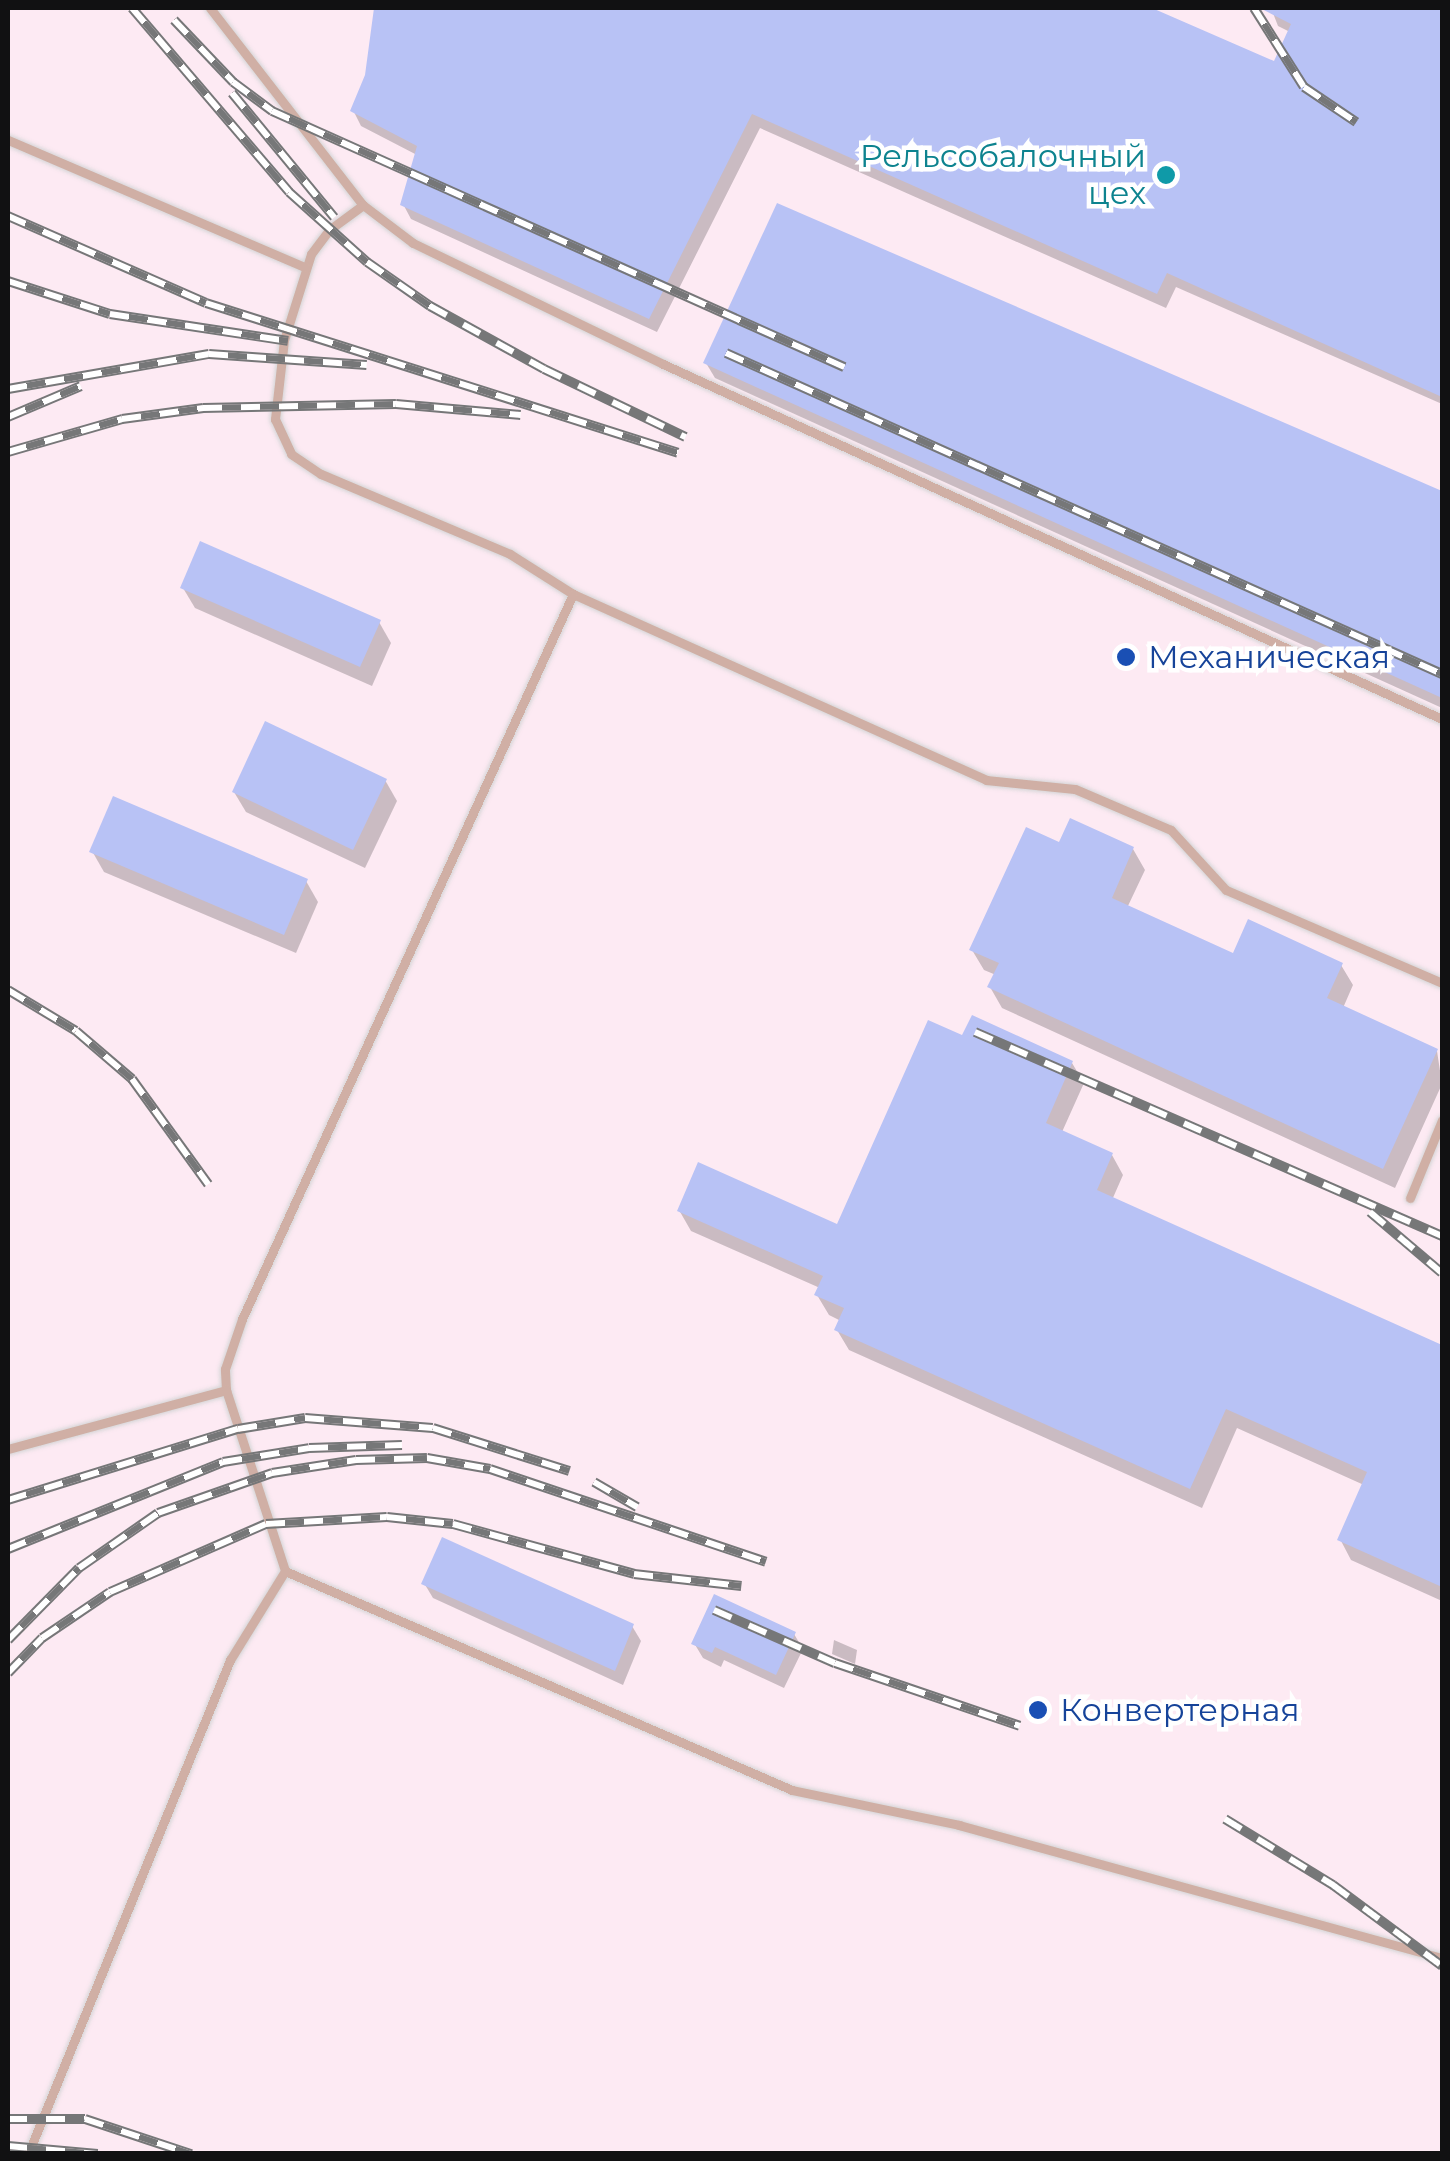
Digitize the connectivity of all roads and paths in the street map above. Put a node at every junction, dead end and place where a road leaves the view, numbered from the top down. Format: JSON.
{"nodes":[{"id":1,"x":210,"y":8,"type":"edge"},
{"id":2,"x":8,"y":140,"type":"edge"},
{"id":3,"x":364,"y":206,"type":"junction"},
{"id":4,"x":306,"y":268,"type":"junction"},
{"id":5,"x":573,"y":594,"type":"junction"},
{"id":6,"x":1442,"y":719,"type":"edge"},
{"id":7,"x":1442,"y":984,"type":"edge"},
{"id":8,"x":1442,"y":1120,"type":"edge"},
{"id":9,"x":1410,"y":1198,"type":"dead end"},
{"id":10,"x":226,"y":1390,"type":"junction"},
{"id":11,"x":8,"y":1449,"type":"edge"},
{"id":12,"x":285,"y":1571,"type":"junction"},
{"id":13,"x":1442,"y":1958,"type":"edge"},
{"id":14,"x":28,"y":2154,"type":"edge"}],
"edges":[{"from":1,"to":3,"type":"lane"},
{"from":2,"to":4,"type":"lane"},
{"from":3,"to":4,"type":"lane"},
{"from":3,"to":6,"type":"lane"},
{"from":4,"to":5,"type":"lane"},
{"from":5,"to":7,"type":"lane"},
{"from":5,"to":10,"type":"lane"},
{"from":8,"to":9,"type":"lane"},
{"from":10,"to":11,"type":"lane"},
{"from":10,"to":12,"type":"lane"},
{"from":12,"to":13,"type":"lane"},
{"from":12,"to":14,"type":"lane"}]}
